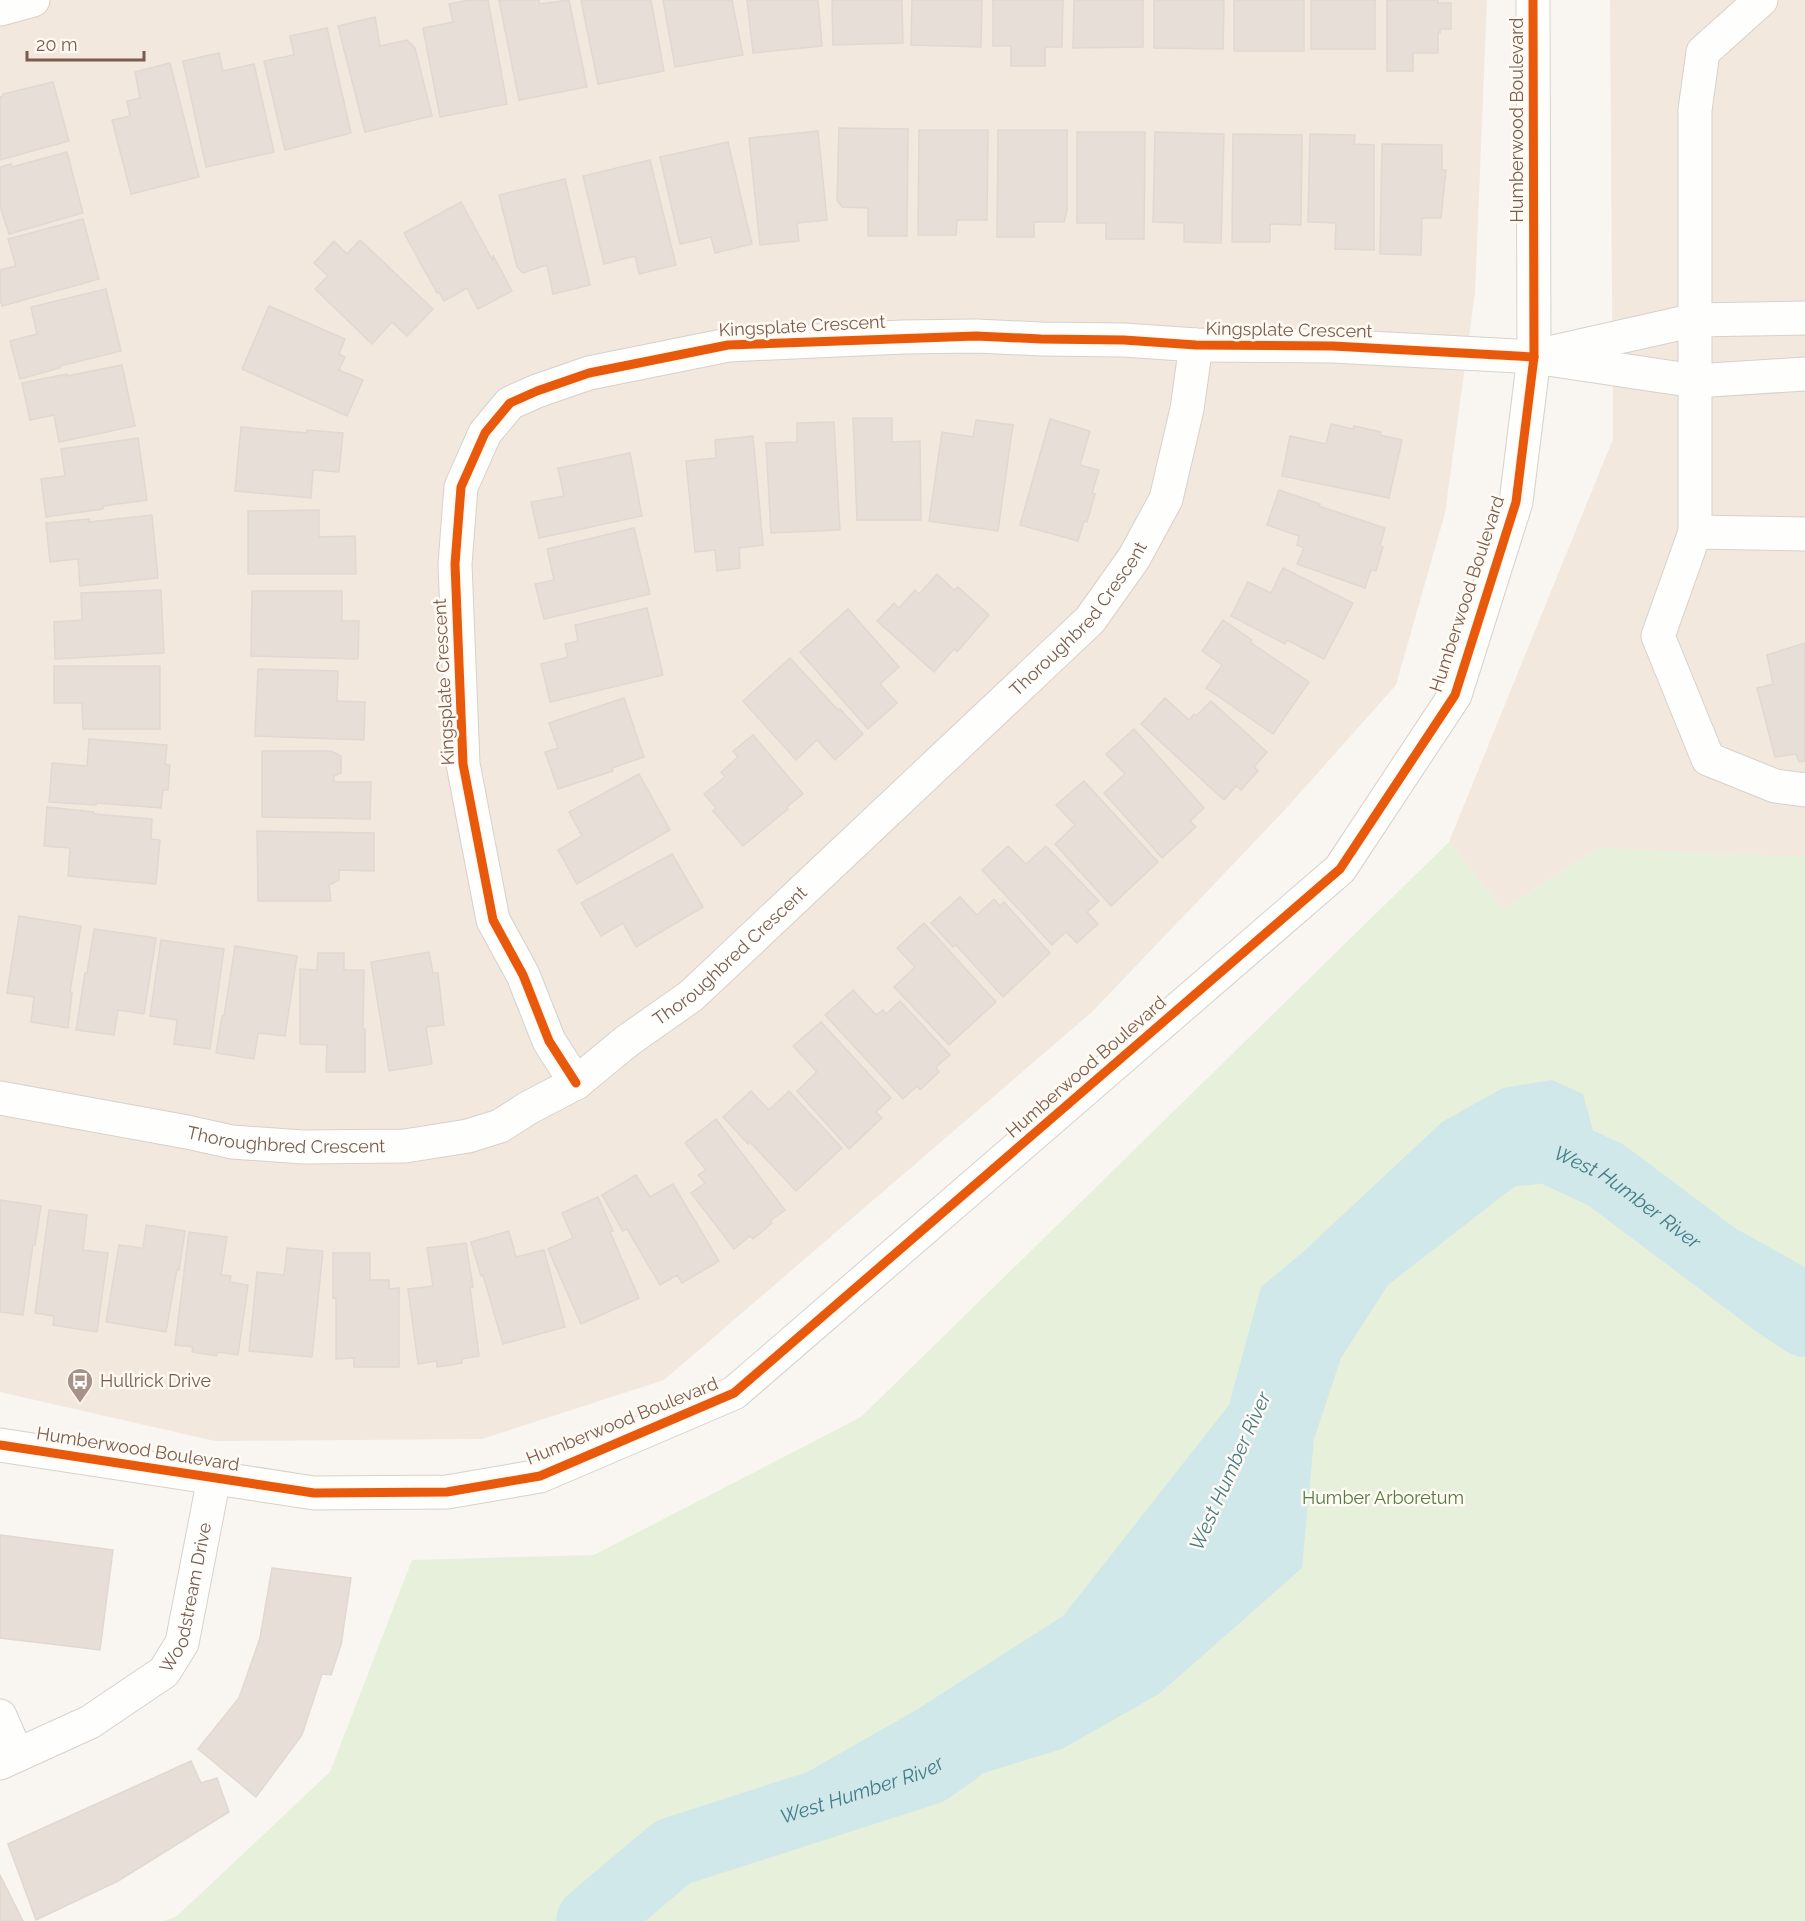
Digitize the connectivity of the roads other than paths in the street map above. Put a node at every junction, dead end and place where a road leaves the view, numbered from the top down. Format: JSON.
{"nodes":[{"id":1,"x":33,"y":0,"type":"edge"},
{"id":2,"x":1533,"y":0,"type":"edge"},
{"id":3,"x":1761,"y":0,"type":"edge"},
{"id":4,"x":0,"y":9,"type":"edge"},
{"id":5,"x":1805,"y":318,"type":"edge"},
{"id":6,"x":1695,"y":320,"type":"junction"},
{"id":7,"x":1196,"y":345,"type":"junction"},
{"id":8,"x":1534,"y":357,"type":"junction"},
{"id":9,"x":1805,"y":374,"type":"edge"},
{"id":10,"x":1695,"y":381,"type":"junction"},
{"id":11,"x":1695,"y":532,"type":"junction"},
{"id":12,"x":1805,"y":534,"type":"edge"},
{"id":13,"x":1805,"y":790,"type":"edge"},
{"id":14,"x":576,"y":1083,"type":"junction"},
{"id":15,"x":0,"y":1098,"type":"edge"},
{"id":16,"x":0,"y":1445,"type":"edge"},
{"id":17,"x":214,"y":1478,"type":"junction"},
{"id":18,"x":0,"y":1716,"type":"edge"},
{"id":19,"x":8,"y":1759,"type":"edge"}],
"edges":[{"from":1,"to":4,"type":"street"},
{"from":2,"to":8,"type":"street","name":"Humberwood Boulevard"},
{"from":3,"to":6,"type":"street"},
{"from":5,"to":6,"type":"street"},
{"from":6,"to":8,"type":"street"},
{"from":6,"to":10,"type":"street"},
{"from":7,"to":8,"type":"street","name":"Kingsplate Crescent"},
{"from":7,"to":14,"type":"street","name":"Thoroughbred Crescent"},
{"from":7,"to":14,"type":"street","name":"Kingsplate Crescent"},
{"from":8,"to":10,"type":"street"},
{"from":8,"to":17,"type":"street","name":"Humberwood Boulevard"},
{"from":9,"to":10,"type":"street"},
{"from":10,"to":11,"type":"street"},
{"from":11,"to":12,"type":"street"},
{"from":11,"to":13,"type":"street"},
{"from":14,"to":15,"type":"street","name":"Thoroughbred Crescent"},
{"from":16,"to":17,"type":"street","name":"Humberwood Boulevard"},
{"from":17,"to":19,"type":"street","name":"Woodstream Drive"},
{"from":18,"to":19,"type":"street"}]}
